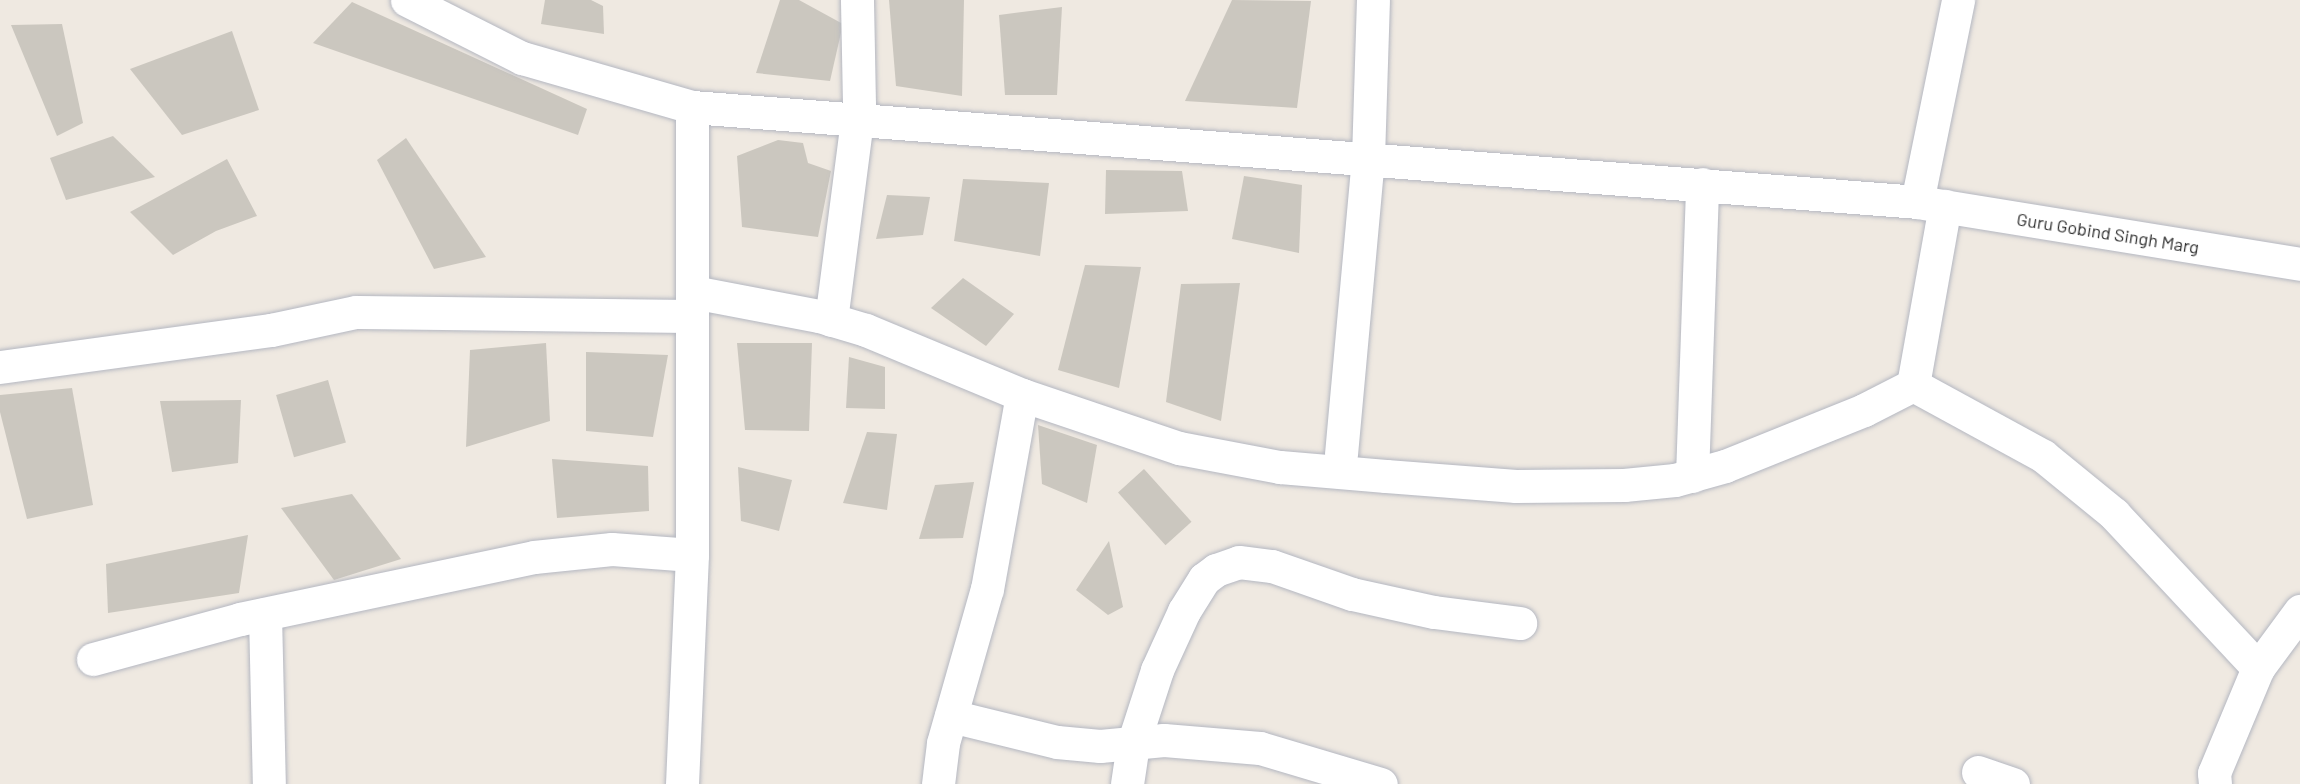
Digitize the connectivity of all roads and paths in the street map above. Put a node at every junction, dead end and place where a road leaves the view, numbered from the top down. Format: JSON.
{"nodes":[{"id":1,"x":407,"y":0,"type":"edge"},
{"id":2,"x":857,"y":0,"type":"edge"},
{"id":3,"x":1373,"y":0,"type":"edge"},
{"id":4,"x":1958,"y":0,"type":"edge"},
{"id":5,"x":692,"y":107,"type":"junction"},
{"id":6,"x":857,"y":119,"type":"junction"},
{"id":7,"x":1368,"y":158,"type":"junction"},
{"id":8,"x":1702,"y":184,"type":"junction"},
{"id":9,"x":1931,"y":204,"type":"junction"},
{"id":10,"x":2300,"y":264,"type":"edge"},
{"id":11,"x":692,"y":304,"type":"junction"},
{"id":12,"x":831,"y":320,"type":"junction"},
{"id":13,"x":0,"y":367,"type":"edge"},
{"id":14,"x":1912,"y":384,"type":"junction"},
{"id":15,"x":1022,"y":395,"type":"junction"},
{"id":16,"x":1341,"y":454,"type":"dead end"},
{"id":17,"x":1692,"y":476,"type":"junction"},
{"id":18,"x":692,"y":555,"type":"junction"},
{"id":19,"x":2300,"y":610,"type":"edge"},
{"id":20,"x":265,"y":614,"type":"junction"},
{"id":21,"x":1520,"y":623,"type":"dead end"},
{"id":22,"x":93,"y":659,"type":"dead end"},
{"id":23,"x":2258,"y":668,"type":"junction"},
{"id":24,"x":951,"y":716,"type":"junction"},
{"id":25,"x":1133,"y":744,"type":"junction"},
{"id":26,"x":1978,"y":772,"type":"dead end"},
{"id":27,"x":2207,"y":780,"type":"edge"},
{"id":28,"x":269,"y":784,"type":"edge"},
{"id":29,"x":682,"y":784,"type":"edge"},
{"id":30,"x":938,"y":784,"type":"edge"},
{"id":31,"x":1127,"y":784,"type":"edge"},
{"id":32,"x":1381,"y":784,"type":"edge"},
{"id":33,"x":2013,"y":784,"type":"edge"}],
"edges":[{"from":1,"to":5,"type":"street","name":"Guru Gobind Singh Marg"},
{"from":2,"to":6,"type":"street"},
{"from":3,"to":7,"type":"street"},
{"from":4,"to":9,"type":"street"},
{"from":5,"to":6,"type":"street","name":"Guru Gobind Singh Marg"},
{"from":5,"to":11,"type":"street"},
{"from":6,"to":7,"type":"street","name":"Guru Gobind Singh Marg"},
{"from":6,"to":12,"type":"street"},
{"from":7,"to":8,"type":"street","name":"Guru Gobind Singh Marg"},
{"from":7,"to":16,"type":"street"},
{"from":8,"to":9,"type":"street","name":"Guru Gobind Singh Marg"},
{"from":8,"to":17,"type":"street"},
{"from":9,"to":10,"type":"street","name":"Guru Gobind Singh Marg"},
{"from":9,"to":14,"type":"street"},
{"from":11,"to":12,"type":"street"},
{"from":11,"to":13,"type":"street"},
{"from":11,"to":18,"type":"street"},
{"from":12,"to":15,"type":"street"},
{"from":14,"to":17,"type":"street"},
{"from":14,"to":23,"type":"street"},
{"from":15,"to":17,"type":"street"},
{"from":15,"to":24,"type":"street"},
{"from":18,"to":20,"type":"street"},
{"from":18,"to":29,"type":"street"},
{"from":19,"to":23,"type":"street"},
{"from":20,"to":22,"type":"street"},
{"from":20,"to":28,"type":"street"},
{"from":21,"to":25,"type":"street"},
{"from":23,"to":27,"type":"street"},
{"from":24,"to":25,"type":"street"},
{"from":24,"to":30,"type":"street"},
{"from":25,"to":31,"type":"street"},
{"from":25,"to":32,"type":"street"},
{"from":26,"to":33,"type":"street"}]}
